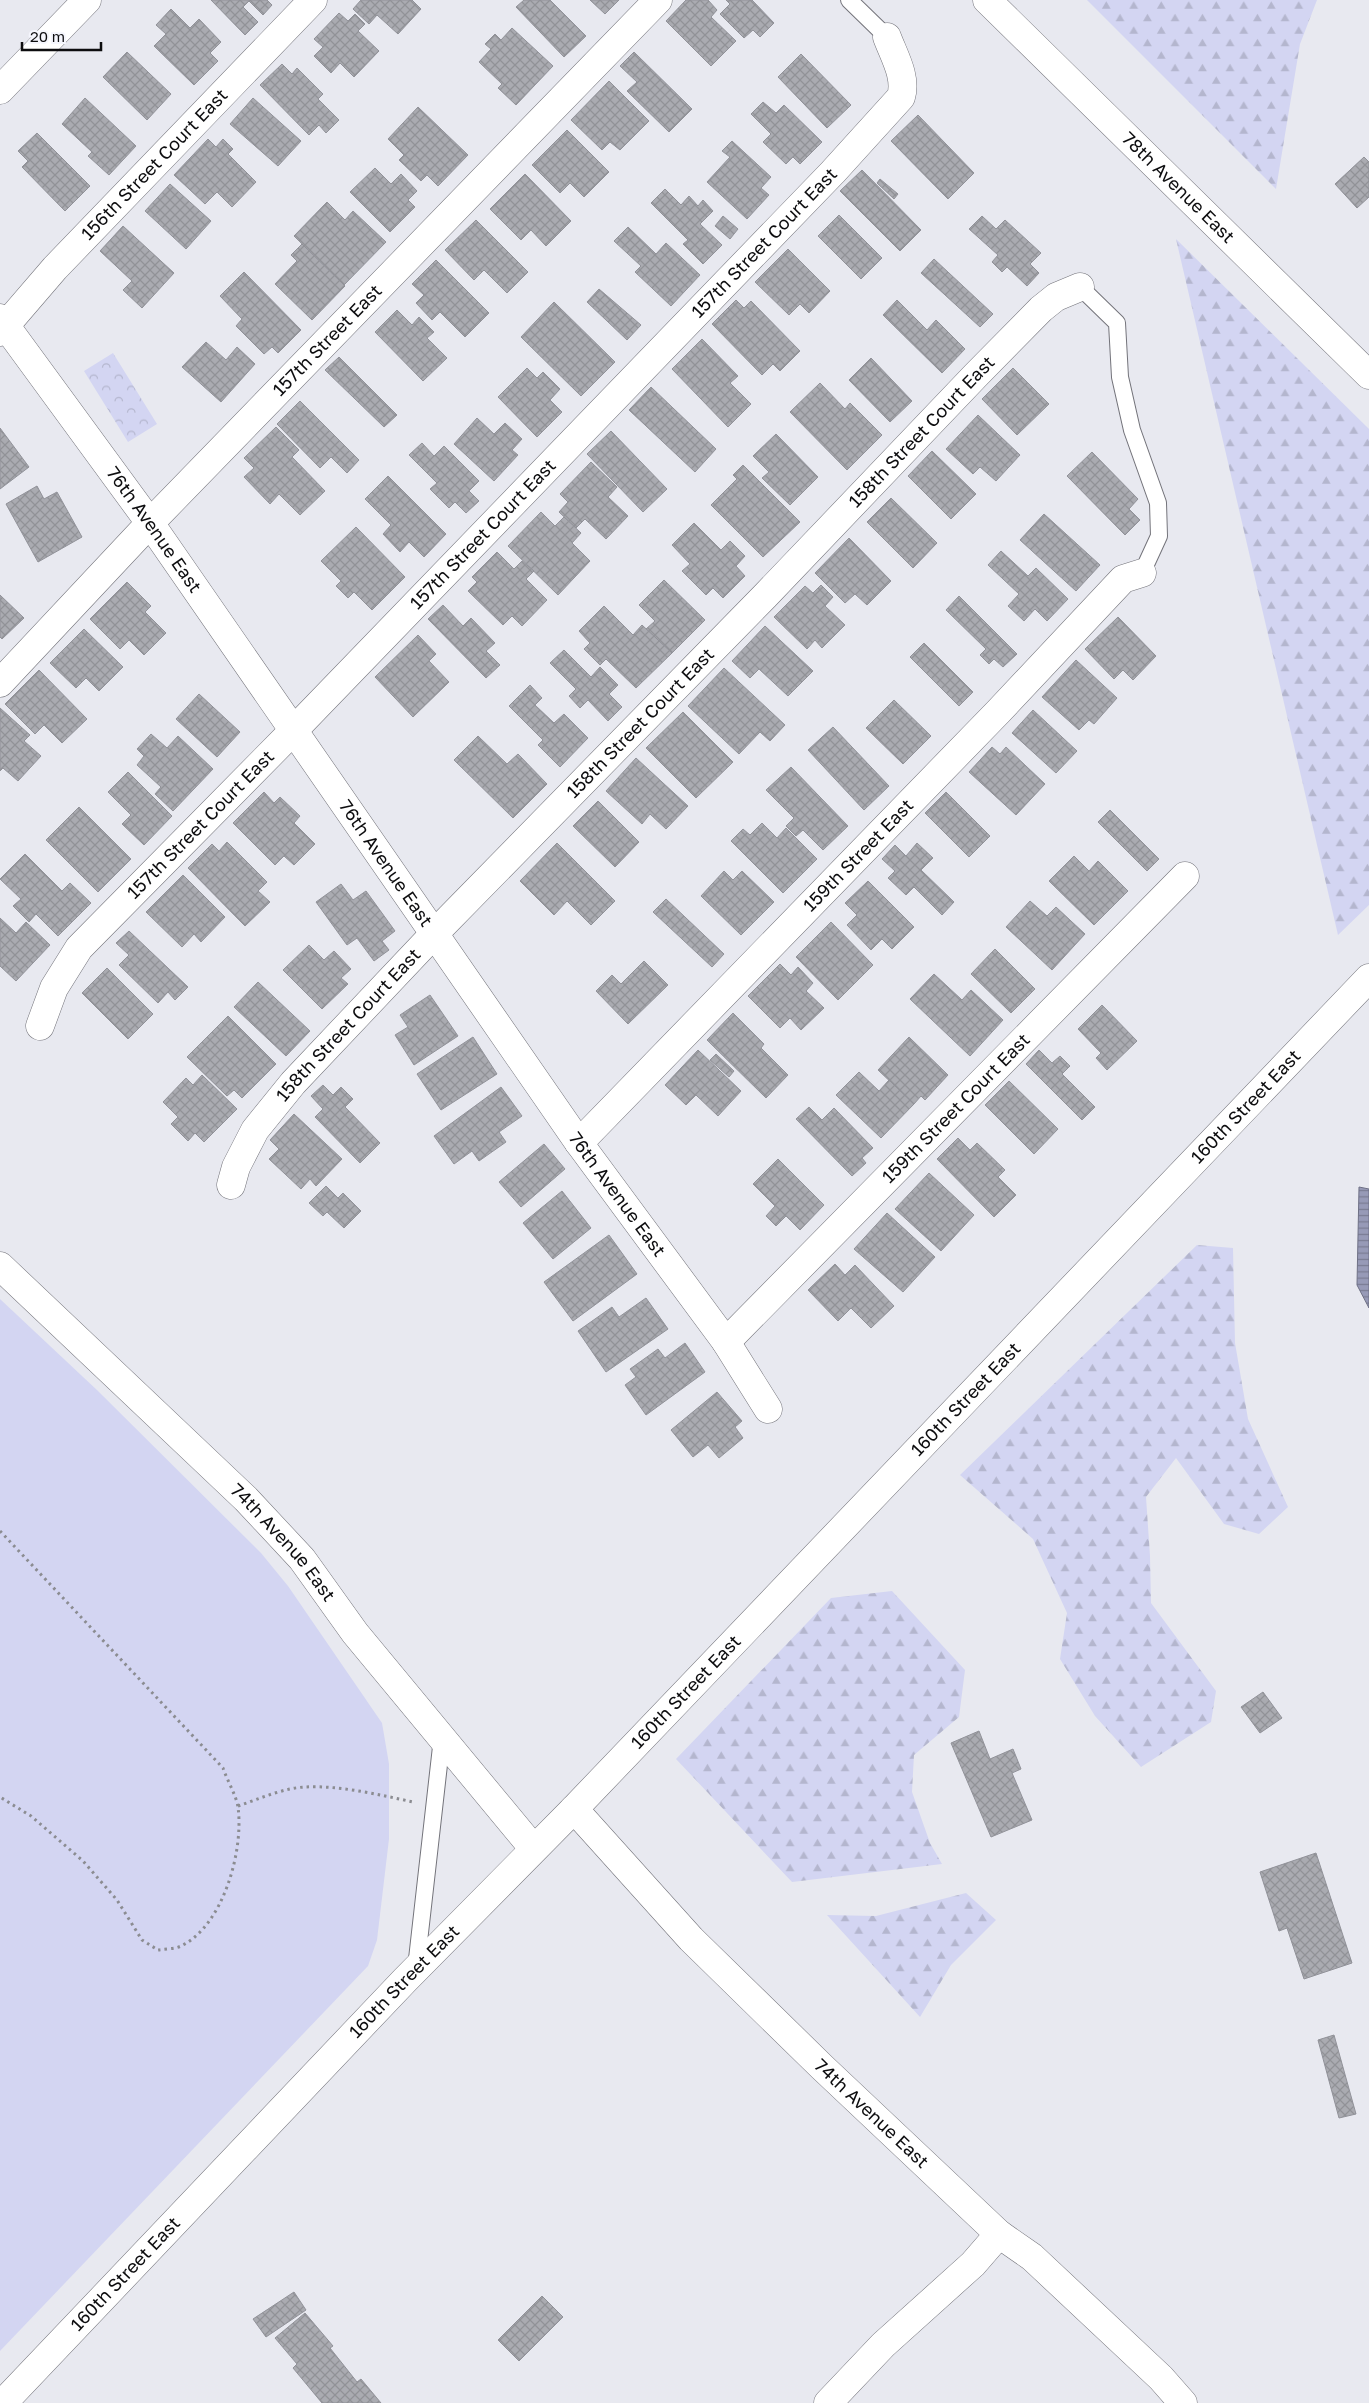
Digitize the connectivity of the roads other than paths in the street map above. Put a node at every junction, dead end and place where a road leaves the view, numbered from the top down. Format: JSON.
{"nodes":[{"id":1,"x":87,"y":0,"type":"edge"},
{"id":2,"x":313,"y":0,"type":"edge"},
{"id":3,"x":658,"y":0,"type":"edge"},
{"id":4,"x":849,"y":0,"type":"edge"},
{"id":5,"x":987,"y":0,"type":"edge"},
{"id":6,"x":887,"y":37,"type":"joint"},
{"id":7,"x":0,"y":90,"type":"edge"},
{"id":8,"x":1080,"y":287,"type":"joint"},
{"id":9,"x":2,"y":325,"type":"edge"},
{"id":10,"x":1369,"y":375,"type":"edge"},
{"id":11,"x":150,"y":523,"type":"junction"},
{"id":12,"x":1142,"y":573,"type":"joint"},
{"id":13,"x":0,"y":683,"type":"edge"},
{"id":14,"x":294,"y":730,"type":"junction"},
{"id":15,"x":1185,"y":876,"type":"dead end"},
{"id":16,"x":434,"y":934,"type":"junction"},
{"id":17,"x":1369,"y":978,"type":"edge"},
{"id":18,"x":40,"y":1026,"type":"dead end"},
{"id":19,"x":579,"y":1143,"type":"junction"},
{"id":20,"x":231,"y":1185,"type":"dead end"},
{"id":21,"x":0,"y":1266,"type":"edge"},
{"id":22,"x":726,"y":1342,"type":"junction"},
{"id":23,"x":768,"y":1409,"type":"dead end"},
{"id":24,"x":442,"y":1738,"type":"junction"},
{"id":25,"x":574,"y":1809,"type":"junction"},
{"id":26,"x":533,"y":1848,"type":"junction"},
{"id":27,"x":416,"y":1968,"type":"junction"},
{"id":28,"x":999,"y":2234,"type":"junction"},
{"id":29,"x":3,"y":2403,"type":"edge"},
{"id":30,"x":828,"y":2403,"type":"edge"},
{"id":31,"x":1183,"y":2403,"type":"edge"}],
"edges":[{"from":1,"to":7,"type":"street"},
{"from":2,"to":9,"type":"street","name":"156th Street Court East"},
{"from":3,"to":11,"type":"street","name":"157th Street East"},
{"from":4,"to":6,"type":"lane"},
{"from":5,"to":10,"type":"street","name":"78th Avenue East"},
{"from":6,"to":14,"type":"street","name":"157th Street Court East"},
{"from":8,"to":12,"type":"lane"},
{"from":8,"to":16,"type":"street","name":"158th Street Court East"},
{"from":9,"to":11,"type":"street","name":"76th Avenue East"},
{"from":11,"to":13,"type":"street","name":"157th Street East"},
{"from":11,"to":14,"type":"street","name":"76th Avenue East"},
{"from":12,"to":19,"type":"street","name":"159th Street East"},
{"from":14,"to":16,"type":"street","name":"76th Avenue East"},
{"from":14,"to":18,"type":"street","name":"157th Street Court East"},
{"from":15,"to":22,"type":"street","name":"159th Street Court East"},
{"from":16,"to":19,"type":"street","name":"76th Avenue East"},
{"from":16,"to":20,"type":"street","name":"158th Street Court East"},
{"from":17,"to":25,"type":"street","name":"160th Street East"},
{"from":19,"to":22,"type":"street","name":"76th Avenue East"},
{"from":21,"to":24,"type":"street","name":"74th Avenue East"},
{"from":22,"to":23,"type":"street","name":"76th Avenue East"},
{"from":24,"to":26,"type":"street","name":"74th Avenue East"},
{"from":24,"to":27,"type":"lane"},
{"from":25,"to":26,"type":"street","name":"160th Street East"},
{"from":25,"to":28,"type":"street","name":"74th Avenue East"},
{"from":26,"to":27,"type":"street","name":"160th Street East"},
{"from":27,"to":29,"type":"street","name":"160th Street East"},
{"from":28,"to":30,"type":"street"},
{"from":28,"to":31,"type":"street","name":"74th Avenue East"}]}
